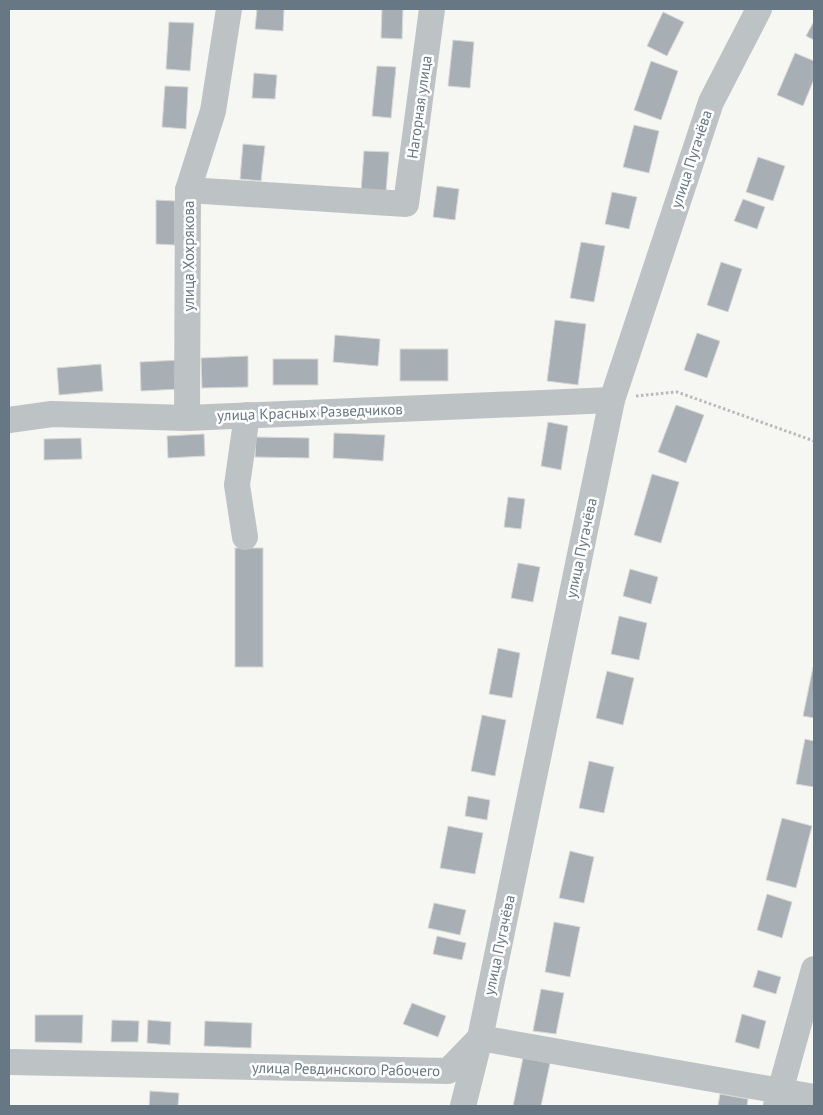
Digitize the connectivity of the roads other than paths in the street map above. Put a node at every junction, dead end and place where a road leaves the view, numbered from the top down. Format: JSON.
{"nodes":[{"id":1,"x":228,"y":9,"type":"edge"},
{"id":2,"x":432,"y":9,"type":"edge"},
{"id":3,"x":759,"y":9,"type":"edge"},
{"id":4,"x":188,"y":190,"type":"junction"},
{"id":5,"x":612,"y":400,"type":"junction"},
{"id":6,"x":247,"y":415,"type":"junction"},
{"id":7,"x":187,"y":418,"type":"junction"},
{"id":8,"x":9,"y":420,"type":"edge"},
{"id":9,"x":245,"y":537,"type":"dead end"},
{"id":10,"x":814,"y":969,"type":"edge"},
{"id":11,"x":480,"y":1038,"type":"junction"},
{"id":12,"x":9,"y":1062,"type":"edge"},
{"id":13,"x":814,"y":1097,"type":"edge"},
{"id":14,"x":778,"y":1098,"type":"edge"},
{"id":15,"x":463,"y":1106,"type":"edge"}],
"edges":[{"from":1,"to":4,"type":"street","name":"улица Хохрякова"},
{"from":2,"to":4,"type":"street","name":"Нагорная улица"},
{"from":3,"to":5,"type":"street","name":"улица Пугачёва"},
{"from":4,"to":7,"type":"street","name":"улица Хохрякова"},
{"from":5,"to":6,"type":"street","name":"улица Красных Разведчиков"},
{"from":5,"to":11,"type":"street","name":"улица Пугачёва"},
{"from":6,"to":7,"type":"street","name":"улица Красных Разведчиков"},
{"from":6,"to":9,"type":"street"},
{"from":7,"to":8,"type":"street","name":"улица Красных Разведчиков"},
{"from":10,"to":14,"type":"street"},
{"from":11,"to":12,"type":"street","name":"улица Ревдинского Рабочего"},
{"from":11,"to":14,"type":"street"},
{"from":11,"to":15,"type":"street","name":"улица Пугачёва"},
{"from":13,"to":14,"type":"street"}]}
